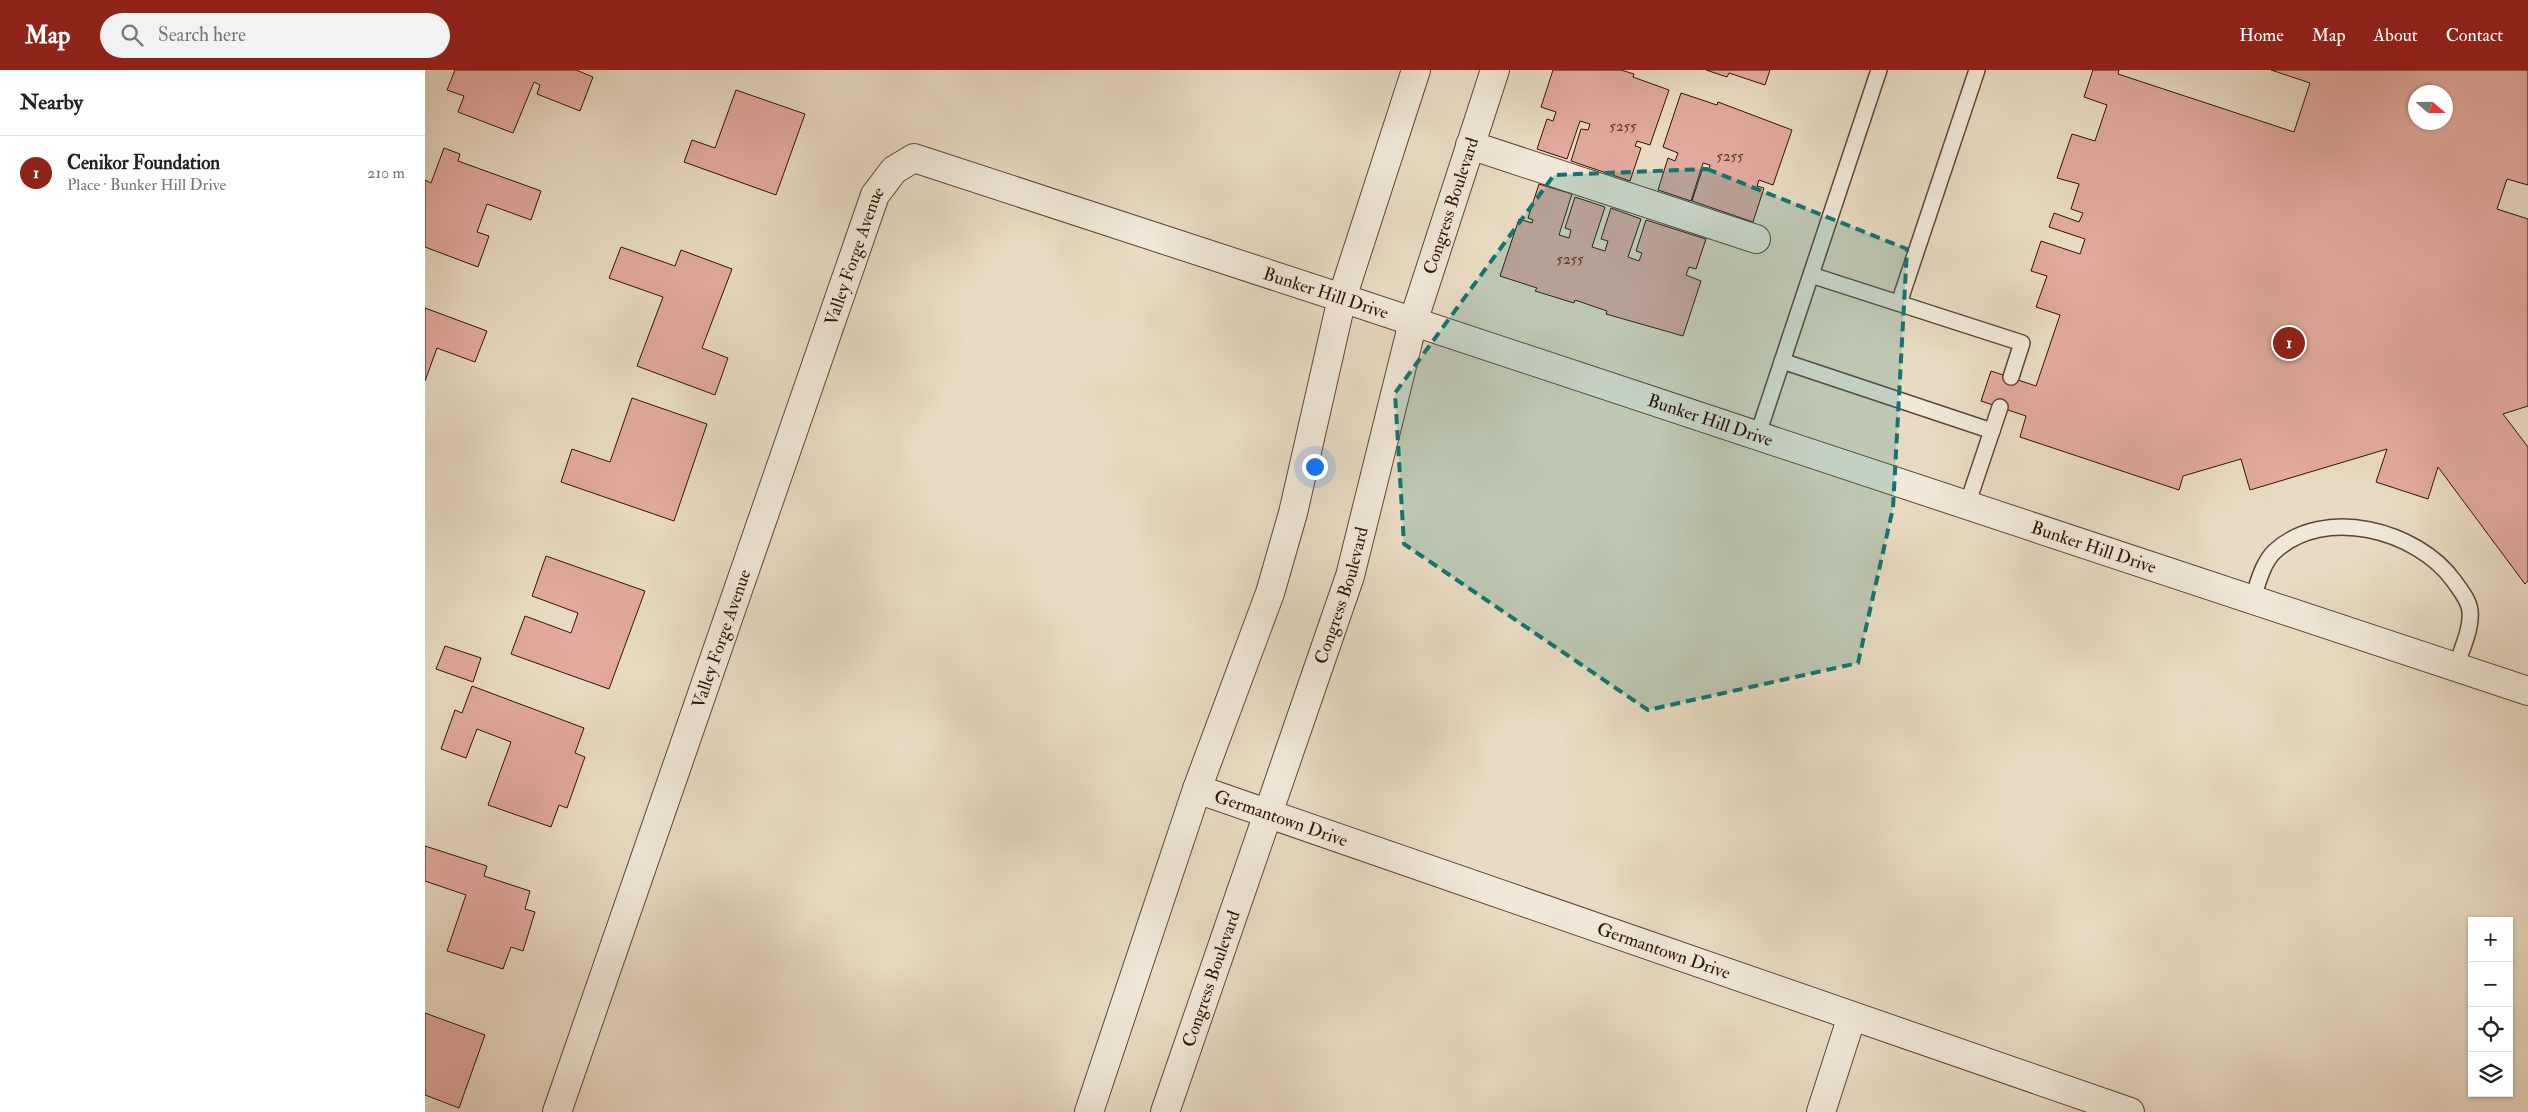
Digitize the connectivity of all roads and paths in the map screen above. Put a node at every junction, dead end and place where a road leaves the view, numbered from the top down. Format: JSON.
{"nodes":[{"id":1,"x":1416,"y":70,"type":"edge"},
{"id":2,"x":1495,"y":70,"type":"edge"},
{"id":3,"x":1879,"y":70,"type":"edge"},
{"id":4,"x":1977,"y":70,"type":"edge"},
{"id":5,"x":1470,"y":145,"type":"junction"},
{"id":6,"x":894,"y":170,"type":"joint"},
{"id":7,"x":1756,"y":239,"type":"dead end"},
{"id":8,"x":1811,"y":275,"type":"junction"},
{"id":9,"x":1342,"y":298,"type":"junction"},
{"id":10,"x":1899,"y":303,"type":"junction"},
{"id":11,"x":1413,"y":322,"type":"junction"},
{"id":12,"x":1782,"y":361,"type":"junction"},
{"id":13,"x":2011,"y":378,"type":"dead end"},
{"id":14,"x":2000,"y":408,"type":"dead end"},
{"id":15,"x":1992,"y":431,"type":"junction"},
{"id":16,"x":1757,"y":437,"type":"junction"},
{"id":17,"x":1967,"y":506,"type":"junction"},
{"id":18,"x":2252,"y":600,"type":"junction"},
{"id":19,"x":2456,"y":667,"type":"junction"},
{"id":20,"x":2528,"y":691,"type":"edge"},
{"id":21,"x":1197,"y":789,"type":"junction"},
{"id":22,"x":1268,"y":814,"type":"junction"},
{"id":23,"x":1852,"y":1016,"type":"junction"},
{"id":24,"x":557,"y":1112,"type":"edge"},
{"id":25,"x":1089,"y":1112,"type":"edge"},
{"id":26,"x":1165,"y":1112,"type":"edge"},
{"id":27,"x":1821,"y":1112,"type":"edge"},
{"id":28,"x":2130,"y":1112,"type":"edge"}],
"edges":[{"from":1,"to":9,"type":"street"},
{"from":2,"to":5,"type":"street","name":"Congress Boulevard"},
{"from":3,"to":8,"type":"lane"},
{"from":4,"to":10,"type":"lane"},
{"from":5,"to":7,"type":"street"},
{"from":5,"to":11,"type":"street","name":"Congress Boulevard"},
{"from":6,"to":9,"type":"street","name":"Bunker Hill Drive"},
{"from":6,"to":24,"type":"street","name":"Valley Forge Avenue"},
{"from":8,"to":10,"type":"lane"},
{"from":8,"to":12,"type":"lane"},
{"from":9,"to":11,"type":"street","name":"Bunker Hill Drive"},
{"from":9,"to":21,"type":"street"},
{"from":10,"to":13,"type":"lane"},
{"from":11,"to":16,"type":"street","name":"Bunker Hill Drive"},
{"from":11,"to":22,"type":"street","name":"Congress Boulevard"},
{"from":12,"to":15,"type":"lane"},
{"from":12,"to":16,"type":"lane"},
{"from":14,"to":15,"type":"lane"},
{"from":15,"to":17,"type":"lane"},
{"from":16,"to":17,"type":"street","name":"Bunker Hill Drive"},
{"from":17,"to":18,"type":"street","name":"Bunker Hill Drive"},
{"from":18,"to":19,"type":"street","name":"Bunker Hill Drive"},
{"from":18,"to":19,"type":"lane"},
{"from":19,"to":20,"type":"street","name":"Bunker Hill Drive"},
{"from":21,"to":22,"type":"street","name":"Germantown Drive"},
{"from":21,"to":25,"type":"street"},
{"from":22,"to":23,"type":"street","name":"Germantown Drive"},
{"from":22,"to":26,"type":"street","name":"Congress Boulevard"},
{"from":23,"to":27,"type":"street"},
{"from":23,"to":28,"type":"street","name":"Germantown Drive"}]}
